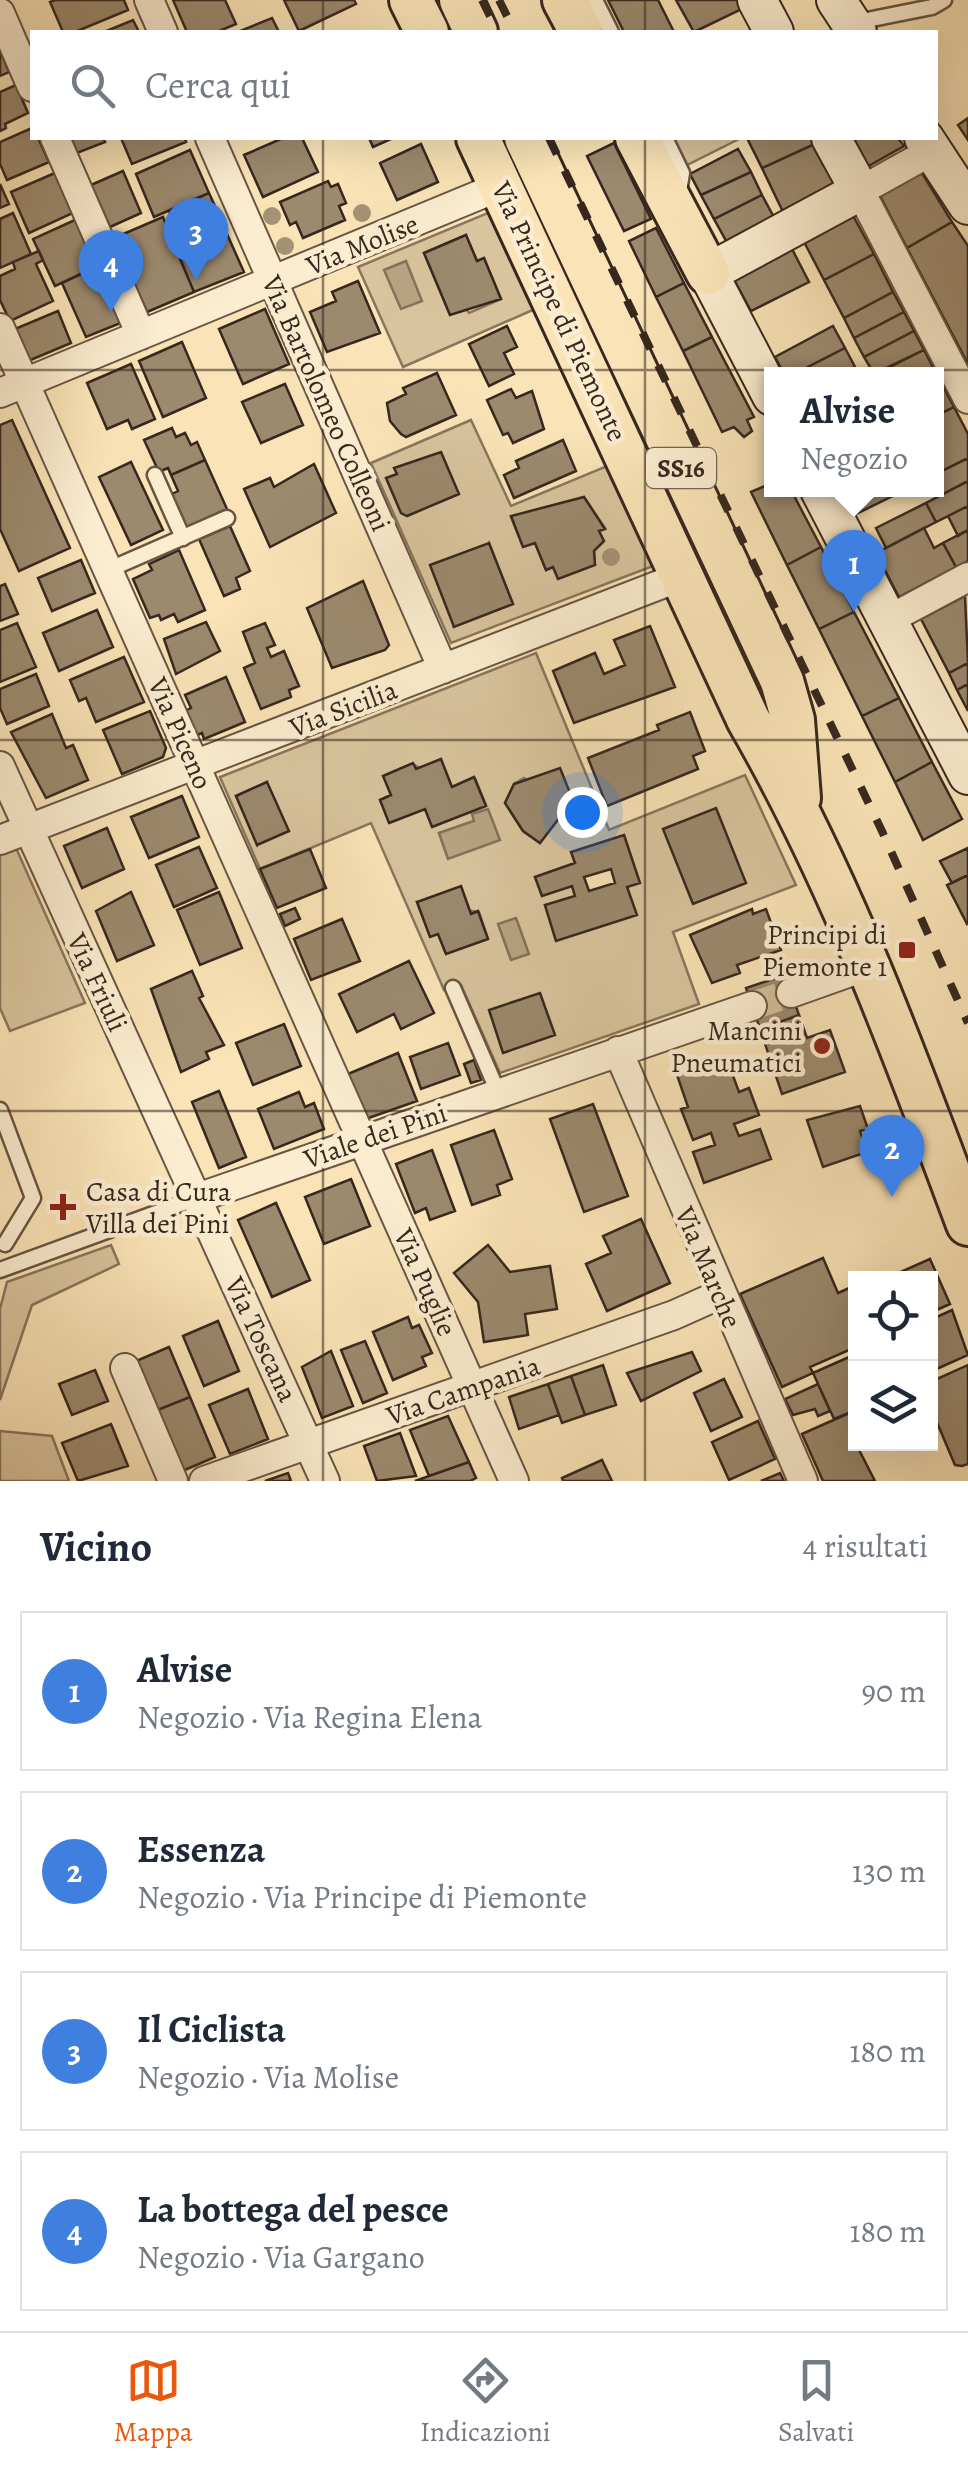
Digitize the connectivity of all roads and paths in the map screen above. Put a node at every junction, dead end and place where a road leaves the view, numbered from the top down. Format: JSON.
{"nodes":[{"id":1,"x":7,"y":0,"type":"edge"},
{"id":2,"x":149,"y":0,"type":"edge"},
{"id":3,"x":412,"y":0,"type":"edge"},
{"id":4,"x":461,"y":0,"type":"edge"},
{"id":5,"x":564,"y":0,"type":"edge"},
{"id":6,"x":595,"y":0,"type":"edge"},
{"id":7,"x":757,"y":0,"type":"edge"},
{"id":8,"x":944,"y":0,"type":"edge"},
{"id":9,"x":0,"y":12,"type":"edge"},
{"id":10,"x":848,"y":19,"type":"edge"},
{"id":11,"x":163,"y":30,"type":"edge"},
{"id":12,"x":426,"y":30,"type":"edge"},
{"id":13,"x":475,"y":30,"type":"edge"},
{"id":14,"x":580,"y":30,"type":"edge"},
{"id":15,"x":611,"y":30,"type":"edge"},
{"id":16,"x":773,"y":30,"type":"edge"},
{"id":17,"x":30,"y":82,"type":"edge"},
{"id":18,"x":55,"y":140,"type":"edge"},
{"id":19,"x":211,"y":140,"type":"edge"},
{"id":20,"x":479,"y":140,"type":"edge"},
{"id":21,"x":501,"y":140,"type":"edge"},
{"id":22,"x":527,"y":140,"type":"edge"},
{"id":23,"x":638,"y":140,"type":"edge"},
{"id":24,"x":665,"y":140,"type":"edge"},
{"id":25,"x":832,"y":140,"type":"edge"},
{"id":26,"x":928,"y":144,"type":"edge"},
{"id":27,"x":502,"y":186,"type":"junction"},
{"id":28,"x":860,"y":191,"type":"junction"},
{"id":29,"x":968,"y":205,"type":"edge"},
{"id":30,"x":676,"y":212,"type":"junction"},
{"id":31,"x":708,"y":273,"type":"junction"},
{"id":32,"x":273,"y":281,"type":"junction"},
{"id":33,"x":0,"y":328,"type":"edge"},
{"id":34,"x":141,"y":335,"type":"junction"},
{"id":35,"x":764,"y":381,"type":"edge"},
{"id":36,"x":12,"y":388,"type":"edge"},
{"id":37,"x":968,"y":399,"type":"edge"},
{"id":38,"x":155,"y":475,"type":"dead end"},
{"id":39,"x":824,"y":497,"type":"edge"},
{"id":40,"x":227,"y":518,"type":"dead end"},
{"id":41,"x":183,"y":538,"type":"junction"},
{"id":42,"x":108,"y":570,"type":"junction"},
{"id":43,"x":685,"y":575,"type":"junction"},
{"id":44,"x":968,"y":577,"type":"edge"},
{"id":45,"x":888,"y":620,"type":"junction"},
{"id":46,"x":443,"y":669,"type":"junction"},
{"id":47,"x":195,"y":765,"type":"junction"},
{"id":48,"x":0,"y":766,"type":"edge"},
{"id":49,"x":968,"y":776,"type":"edge"},
{"id":50,"x":800,"y":808,"type":"junction"},
{"id":51,"x":28,"y":830,"type":"junction"},
{"id":52,"x":0,"y":840,"type":"edge"},
{"id":53,"x":868,"y":966,"type":"junction"},
{"id":54,"x":453,"y":988,"type":"dead end"},
{"id":55,"x":791,"y":992,"type":"tunnel mouth"},
{"id":56,"x":752,"y":1006,"type":"tunnel mouth"},
{"id":57,"x":618,"y":1051,"type":"junction"},
{"id":58,"x":498,"y":1092,"type":"junction"},
{"id":59,"x":0,"y":1110,"type":"edge"},
{"id":60,"x":361,"y":1138,"type":"junction"},
{"id":61,"x":197,"y":1198,"type":"junction"},
{"id":62,"x":968,"y":1224,"type":"edge"},
{"id":63,"x":3,"y":1242,"type":"edge"},
{"id":64,"x":18,"y":1264,"type":"junction"},
{"id":65,"x":0,"y":1270,"type":"edge"},
{"id":66,"x":721,"y":1294,"type":"junction"},
{"id":67,"x":125,"y":1368,"type":"dead end"},
{"id":68,"x":472,"y":1386,"type":"junction"},
{"id":69,"x":309,"y":1444,"type":"junction"},
{"id":70,"x":174,"y":1481,"type":"edge"},
{"id":71,"x":204,"y":1481,"type":"edge"},
{"id":72,"x":325,"y":1481,"type":"edge"},
{"id":73,"x":514,"y":1481,"type":"edge"},
{"id":74,"x":803,"y":1481,"type":"edge"}],
"edges":[{"from":1,"to":9,"type":"lane"},
{"from":2,"to":11,"type":"street"},
{"from":3,"to":12,"type":"main road"},
{"from":4,"to":13,"type":"main road"},
{"from":5,"to":14,"type":"main road"},
{"from":6,"to":15,"type":"lane"},
{"from":7,"to":16,"type":"street"},
{"from":8,"to":10,"type":"lane"},
{"from":9,"to":17,"type":"street"},
{"from":18,"to":34,"type":"street"},
{"from":19,"to":32,"type":"street","name":"Via Bartolomeo Colleoni"},
{"from":20,"to":27,"type":"main road","name":"Via Principe di Piemonte","number":"SS16"},
{"from":21,"to":50,"type":"main road"},
{"from":22,"to":50,"type":"main road","name":"Via Principe di Piemonte","number":"SS16"},
{"from":23,"to":30,"type":"main road"},
{"from":24,"to":30,"type":"lane"},
{"from":25,"to":28,"type":"street"},
{"from":26,"to":28,"type":"street"},
{"from":26,"to":29,"type":"street"},
{"from":27,"to":32,"type":"street","name":"Via Molise"},
{"from":27,"to":43,"type":"main road","name":"Via Principe di Piemonte","number":"SS16"},
{"from":28,"to":31,"type":"street"},
{"from":28,"to":37,"type":"street"},
{"from":30,"to":31,"type":"main road"},
{"from":31,"to":35,"type":"street"},
{"from":32,"to":34,"type":"street","name":"Via Molise"},
{"from":32,"to":46,"type":"street","name":"Via Bartolomeo Colleoni"},
{"from":33,"to":36,"type":"street","name":"Via Piceno"},
{"from":34,"to":36,"type":"street","name":"Via Molise"},
{"from":36,"to":42,"type":"street","name":"Via Piceno"},
{"from":38,"to":41,"type":"lane"},
{"from":39,"to":45,"type":"street"},
{"from":40,"to":41,"type":"lane"},
{"from":41,"to":42,"type":"lane"},
{"from":42,"to":47,"type":"street","name":"Via Piceno"},
{"from":43,"to":46,"type":"street","name":"Via Sicilia"},
{"from":43,"to":50,"type":"main road","name":"Via Principe di Piemonte","number":"SS16"},
{"from":44,"to":45,"type":"street"},
{"from":45,"to":49,"type":"street"},
{"from":46,"to":47,"type":"street","name":"Via Sicilia"},
{"from":47,"to":51,"type":"street","name":"Via Sicilia"},
{"from":47,"to":60,"type":"street","name":"Via Piceno"},
{"from":48,"to":51,"type":"street","name":"Via Friuli"},
{"from":50,"to":53,"type":"main road","name":"Via Principe di Piemonte","number":"SS16"},
{"from":51,"to":52,"type":"street","name":"Via Sicilia"},
{"from":51,"to":61,"type":"street","name":"Via Friuli"},
{"from":53,"to":55,"type":"street"},
{"from":53,"to":62,"type":"main road","name":"Via Principe di Piemonte","number":"SS16"},
{"from":54,"to":58,"type":"lane"},
{"from":56,"to":57,"type":"street","name":"Viale dei Pini"},
{"from":57,"to":58,"type":"street","name":"Viale dei Pini"},
{"from":57,"to":66,"type":"street","name":"Via Marche"},
{"from":58,"to":60,"type":"street","name":"Viale dei Pini"},
{"from":59,"to":63,"type":"lane"},
{"from":60,"to":61,"type":"street","name":"Viale dei Pini"},
{"from":60,"to":68,"type":"street","name":"Via Puglie"},
{"from":61,"to":64,"type":"lane","name":"Viale dei Pini"},
{"from":61,"to":69,"type":"street","name":"Via Toscana"},
{"from":63,"to":64,"type":"lane"},
{"from":64,"to":65,"type":"lane","name":"Viale dei Pini"},
{"from":66,"to":68,"type":"street","name":"Via Campania"},
{"from":66,"to":74,"type":"street","name":"Via Marche"},
{"from":67,"to":70,"type":"street"},
{"from":68,"to":69,"type":"street","name":"Via Campania"},
{"from":68,"to":73,"type":"street","name":"Via Puglie"},
{"from":69,"to":71,"type":"street","name":"Via Campania"},
{"from":69,"to":72,"type":"street","name":"Via Toscana"}]}
